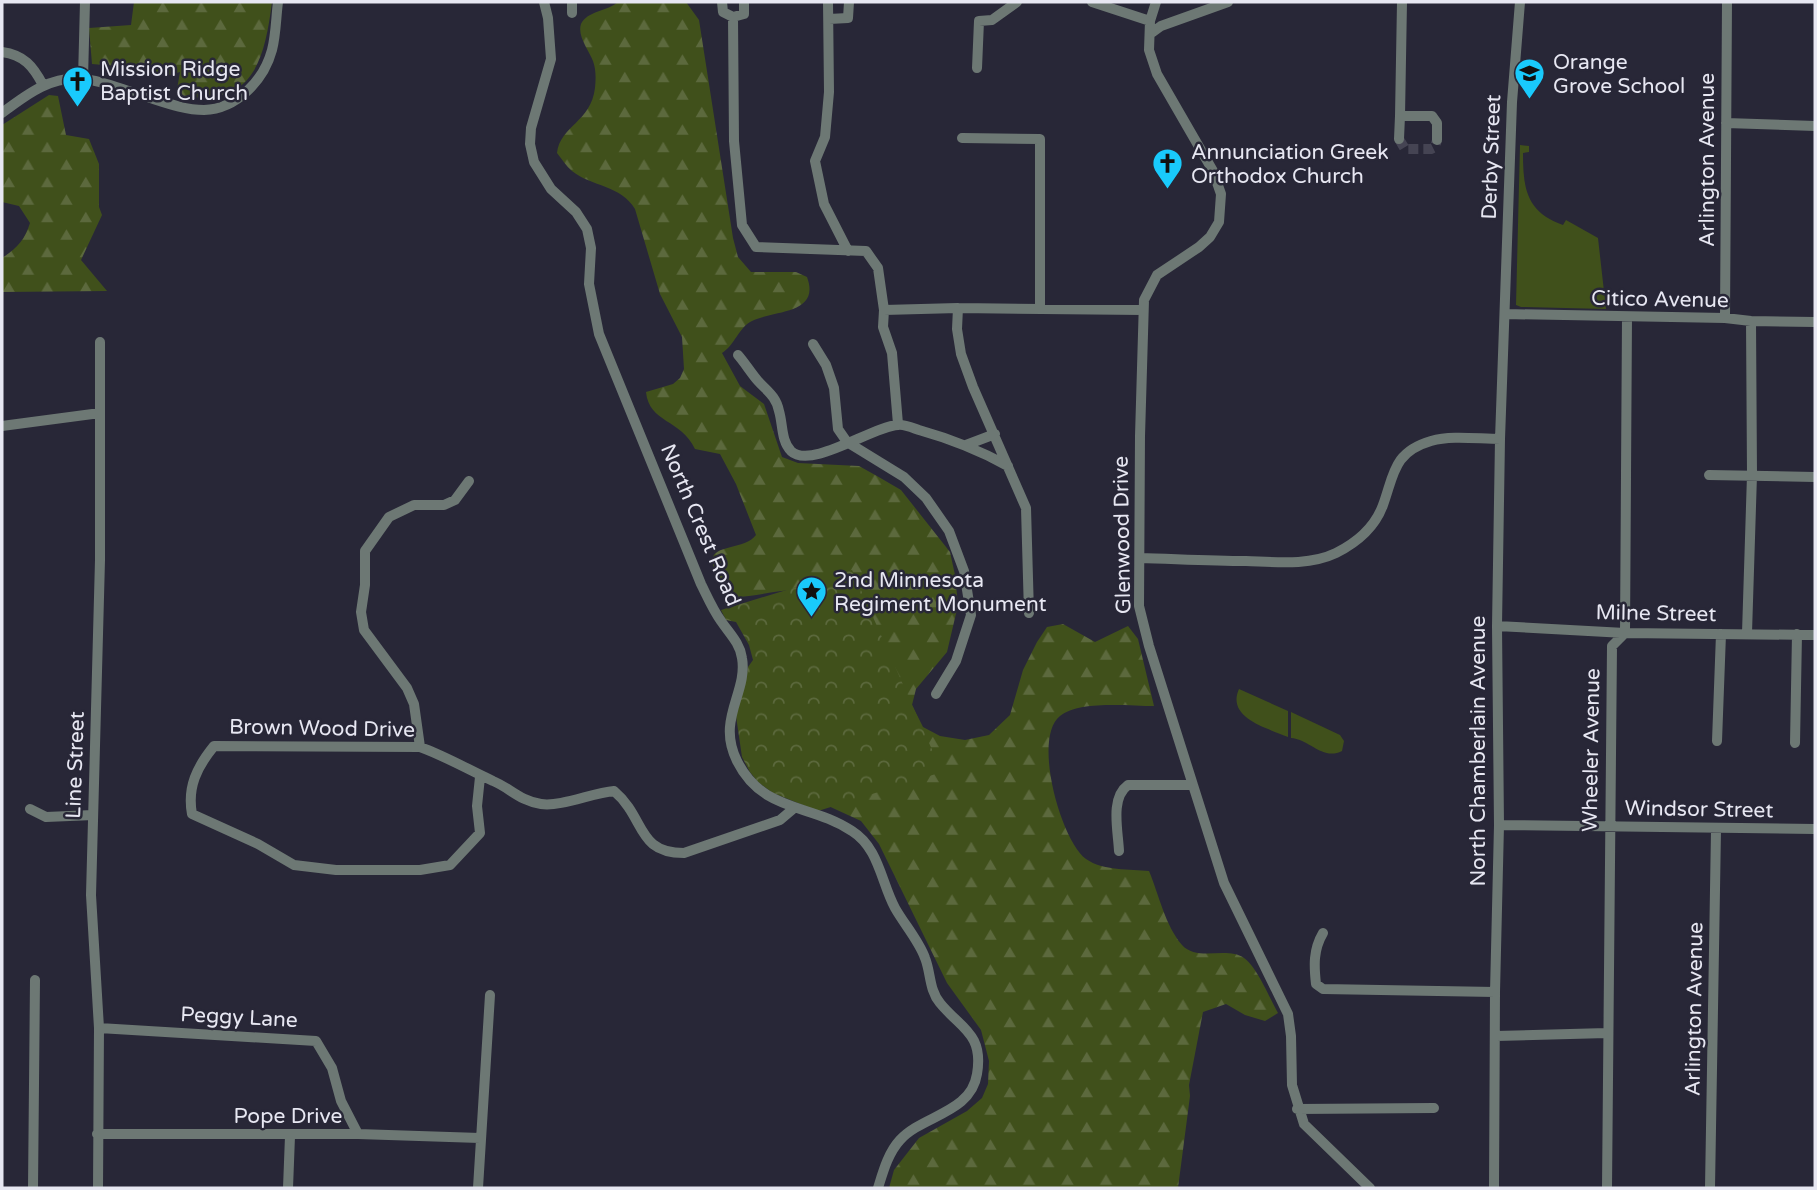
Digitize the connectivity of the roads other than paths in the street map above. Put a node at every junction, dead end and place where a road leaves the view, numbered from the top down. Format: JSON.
{"nodes":[{"id":1,"x":85,"y":2,"type":"edge"},
{"id":2,"x":278,"y":2,"type":"edge"},
{"id":3,"x":544,"y":2,"type":"edge"},
{"id":4,"x":722,"y":2,"type":"edge"},
{"id":5,"x":744,"y":2,"type":"edge"},
{"id":6,"x":828,"y":2,"type":"edge"},
{"id":7,"x":849,"y":2,"type":"edge"},
{"id":8,"x":1017,"y":2,"type":"edge"},
{"id":9,"x":1092,"y":2,"type":"edge"},
{"id":10,"x":1156,"y":2,"type":"edge"},
{"id":11,"x":1228,"y":2,"type":"edge"},
{"id":12,"x":1402,"y":2,"type":"edge"},
{"id":13,"x":1520,"y":2,"type":"edge"},
{"id":14,"x":1727,"y":2,"type":"edge"},
{"id":15,"x":733,"y":18,"type":"junction"},
{"id":16,"x":829,"y":19,"type":"junction"},
{"id":17,"x":1150,"y":20,"type":"junction"},
{"id":18,"x":1150,"y":34,"type":"junction"},
{"id":19,"x":2,"y":52,"type":"edge"},
{"id":20,"x":977,"y":68,"type":"dead end"},
{"id":21,"x":83,"y":79,"type":"junction"},
{"id":22,"x":43,"y":85,"type":"junction"},
{"id":23,"x":2,"y":113,"type":"edge"},
{"id":24,"x":1400,"y":116,"type":"junction"},
{"id":25,"x":1726,"y":123,"type":"junction"},
{"id":26,"x":1815,"y":126,"type":"edge"},
{"id":27,"x":962,"y":138,"type":"dead end"},
{"id":28,"x":1399,"y":139,"type":"dead end"},
{"id":29,"x":1437,"y":140,"type":"dead end"},
{"id":30,"x":848,"y":251,"type":"junction"},
{"id":31,"x":958,"y":308,"type":"junction"},
{"id":32,"x":1040,"y":309,"type":"junction"},
{"id":33,"x":884,"y":310,"type":"junction"},
{"id":34,"x":1143,"y":310,"type":"junction"},
{"id":35,"x":1504,"y":314,"type":"junction"},
{"id":36,"x":1627,"y":317,"type":"junction"},
{"id":37,"x":1725,"y":317,"type":"junction"},
{"id":38,"x":1751,"y":321,"type":"junction"},
{"id":39,"x":1815,"y":322,"type":"edge"},
{"id":40,"x":100,"y":342,"type":"dead end"},
{"id":41,"x":813,"y":344,"type":"dead end"},
{"id":42,"x":738,"y":355,"type":"dead end"},
{"id":43,"x":100,"y":414,"type":"junction"},
{"id":44,"x":898,"y":424,"type":"junction"},
{"id":45,"x":2,"y":426,"type":"edge"},
{"id":46,"x":995,"y":434,"type":"junction"},
{"id":47,"x":1500,"y":439,"type":"junction"},
{"id":48,"x":847,"y":442,"type":"junction"},
{"id":49,"x":966,"y":445,"type":"junction"},
{"id":50,"x":1009,"y":466,"type":"junction"},
{"id":51,"x":1709,"y":475,"type":"dead end"},
{"id":52,"x":1752,"y":475,"type":"junction"},
{"id":53,"x":1815,"y":477,"type":"edge"},
{"id":54,"x":469,"y":481,"type":"dead end"},
{"id":55,"x":1140,"y":558,"type":"junction"},
{"id":56,"x":1029,"y":613,"type":"dead end"},
{"id":57,"x":1496,"y":626,"type":"junction"},
{"id":58,"x":1747,"y":633,"type":"junction"},
{"id":59,"x":1625,"y":634,"type":"junction"},
{"id":60,"x":1721,"y":634,"type":"junction"},
{"id":61,"x":1797,"y":634,"type":"junction"},
{"id":62,"x":1815,"y":635,"type":"edge"},
{"id":63,"x":936,"y":694,"type":"dead end"},
{"id":64,"x":1717,"y":741,"type":"dead end"},
{"id":65,"x":1795,"y":743,"type":"dead end"},
{"id":66,"x":420,"y":747,"type":"junction"},
{"id":67,"x":480,"y":777,"type":"junction"},
{"id":68,"x":1194,"y":785,"type":"junction"},
{"id":69,"x":793,"y":808,"type":"junction"},
{"id":70,"x":30,"y":809,"type":"dead end"},
{"id":71,"x":93,"y":816,"type":"junction"},
{"id":72,"x":1499,"y":825,"type":"junction"},
{"id":73,"x":1609,"y":827,"type":"junction"},
{"id":74,"x":1716,"y":830,"type":"junction"},
{"id":75,"x":1815,"y":830,"type":"edge"},
{"id":76,"x":1119,"y":850,"type":"dead end"},
{"id":77,"x":1323,"y":933,"type":"dead end"},
{"id":78,"x":35,"y":980,"type":"dead end"},
{"id":79,"x":1495,"y":992,"type":"junction"},
{"id":80,"x":490,"y":995,"type":"dead end"},
{"id":81,"x":99,"y":1028,"type":"junction"},
{"id":82,"x":1607,"y":1033,"type":"junction"},
{"id":83,"x":1496,"y":1036,"type":"junction"},
{"id":84,"x":1297,"y":1108,"type":"junction"},
{"id":85,"x":1434,"y":1108,"type":"dead end"},
{"id":86,"x":97,"y":1134,"type":"junction"},
{"id":87,"x":358,"y":1134,"type":"junction"},
{"id":88,"x":290,"y":1136,"type":"junction"},
{"id":89,"x":480,"y":1139,"type":"junction"},
{"id":90,"x":33,"y":1188,"type":"edge"},
{"id":91,"x":98,"y":1188,"type":"edge"},
{"id":92,"x":288,"y":1188,"type":"edge"},
{"id":93,"x":478,"y":1188,"type":"edge"},
{"id":94,"x":878,"y":1188,"type":"edge"},
{"id":95,"x":1370,"y":1188,"type":"edge"},
{"id":96,"x":1494,"y":1188,"type":"edge"},
{"id":97,"x":1607,"y":1188,"type":"edge"},
{"id":98,"x":1710,"y":1188,"type":"edge"}],
"edges":[{"from":1,"to":21,"type":"street"},
{"from":2,"to":21,"type":"street"},
{"from":3,"to":69,"type":"street","name":"North Crest Road"},
{"from":4,"to":15,"type":"street"},
{"from":5,"to":15,"type":"street"},
{"from":6,"to":16,"type":"street"},
{"from":7,"to":16,"type":"street"},
{"from":8,"to":20,"type":"street"},
{"from":9,"to":17,"type":"street"},
{"from":10,"to":17,"type":"street","name":"Glenwood Drive"},
{"from":11,"to":18,"type":"street"},
{"from":12,"to":24,"type":"street"},
{"from":13,"to":35,"type":"street","name":"Derby Street"},
{"from":14,"to":25,"type":"street","name":"Arlington Avenue"},
{"from":15,"to":30,"type":"street"},
{"from":16,"to":30,"type":"street"},
{"from":17,"to":18,"type":"street","name":"Glenwood Drive"},
{"from":18,"to":34,"type":"street","name":"Glenwood Drive"},
{"from":19,"to":22,"type":"street"},
{"from":21,"to":22,"type":"street"},
{"from":22,"to":23,"type":"street"},
{"from":24,"to":28,"type":"street"},
{"from":24,"to":29,"type":"street"},
{"from":25,"to":26,"type":"street"},
{"from":25,"to":37,"type":"street","name":"Arlington Avenue"},
{"from":27,"to":32,"type":"street"},
{"from":30,"to":33,"type":"street"},
{"from":31,"to":32,"type":"street"},
{"from":31,"to":33,"type":"street"},
{"from":31,"to":46,"type":"street"},
{"from":32,"to":34,"type":"street"},
{"from":33,"to":44,"type":"street"},
{"from":34,"to":55,"type":"street","name":"Glenwood Drive"},
{"from":35,"to":36,"type":"street","name":"Citico Avenue"},
{"from":35,"to":47,"type":"street","name":"North Chamberlain Avenue"},
{"from":36,"to":37,"type":"street","name":"Citico Avenue"},
{"from":36,"to":59,"type":"street","name":"Wheeler Avenue"},
{"from":37,"to":38,"type":"street","name":"Citico Avenue"},
{"from":38,"to":39,"type":"street","name":"Citico Avenue"},
{"from":38,"to":52,"type":"street"},
{"from":40,"to":43,"type":"street","name":"Line Street"},
{"from":41,"to":48,"type":"street"},
{"from":42,"to":48,"type":"street"},
{"from":43,"to":45,"type":"street"},
{"from":43,"to":71,"type":"street","name":"Line Street"},
{"from":44,"to":48,"type":"street"},
{"from":44,"to":49,"type":"street"},
{"from":46,"to":49,"type":"street"},
{"from":46,"to":50,"type":"street"},
{"from":47,"to":55,"type":"street"},
{"from":47,"to":57,"type":"street","name":"North Chamberlain Avenue"},
{"from":48,"to":63,"type":"street"},
{"from":49,"to":50,"type":"street"},
{"from":50,"to":56,"type":"street"},
{"from":51,"to":52,"type":"street"},
{"from":52,"to":53,"type":"street"},
{"from":52,"to":58,"type":"street"},
{"from":54,"to":66,"type":"street"},
{"from":55,"to":68,"type":"street","name":"Glenwood Drive"},
{"from":57,"to":59,"type":"street","name":"Milne Street"},
{"from":57,"to":72,"type":"street","name":"North Chamberlain Avenue"},
{"from":58,"to":60,"type":"street","name":"Milne Street"},
{"from":58,"to":61,"type":"street","name":"Milne Street"},
{"from":59,"to":60,"type":"street","name":"Milne Street"},
{"from":59,"to":73,"type":"street","name":"Wheeler Avenue"},
{"from":60,"to":64,"type":"street"},
{"from":61,"to":62,"type":"street","name":"Milne Street"},
{"from":61,"to":65,"type":"street"},
{"from":66,"to":67,"type":"street","name":"Brown Wood Drive"},
{"from":66,"to":67,"type":"street","name":"Brown Wood Drive"},
{"from":67,"to":69,"type":"street","name":"Brown Wood Drive"},
{"from":68,"to":76,"type":"street"},
{"from":68,"to":84,"type":"street","name":"Glenwood Drive"},
{"from":69,"to":94,"type":"street","name":"North Crest Road"},
{"from":70,"to":71,"type":"street"},
{"from":71,"to":81,"type":"street","name":"Line Street"},
{"from":72,"to":73,"type":"street","name":"Windsor Street"},
{"from":72,"to":79,"type":"street","name":"North Chamberlain Avenue"},
{"from":73,"to":74,"type":"street","name":"Windsor Street"},
{"from":73,"to":82,"type":"street","name":"Wheeler Avenue"},
{"from":74,"to":75,"type":"street","name":"Windsor Street"},
{"from":74,"to":98,"type":"street","name":"Arlington Avenue"},
{"from":77,"to":79,"type":"street"},
{"from":78,"to":90,"type":"street"},
{"from":79,"to":83,"type":"street","name":"North Chamberlain Avenue"},
{"from":80,"to":89,"type":"street"},
{"from":81,"to":86,"type":"street","name":"Line Street"},
{"from":81,"to":87,"type":"street","name":"Peggy Lane"},
{"from":82,"to":83,"type":"street"},
{"from":82,"to":97,"type":"street","name":"Wheeler Avenue"},
{"from":83,"to":96,"type":"street","name":"North Chamberlain Avenue"},
{"from":84,"to":85,"type":"street"},
{"from":84,"to":95,"type":"street","name":"Glenwood Drive"},
{"from":86,"to":88,"type":"street","name":"Pope Drive"},
{"from":86,"to":91,"type":"street","name":"Line Street"},
{"from":87,"to":88,"type":"street","name":"Pope Drive"},
{"from":87,"to":89,"type":"street","name":"Pope Drive"},
{"from":88,"to":92,"type":"street"},
{"from":89,"to":93,"type":"street"}]}
